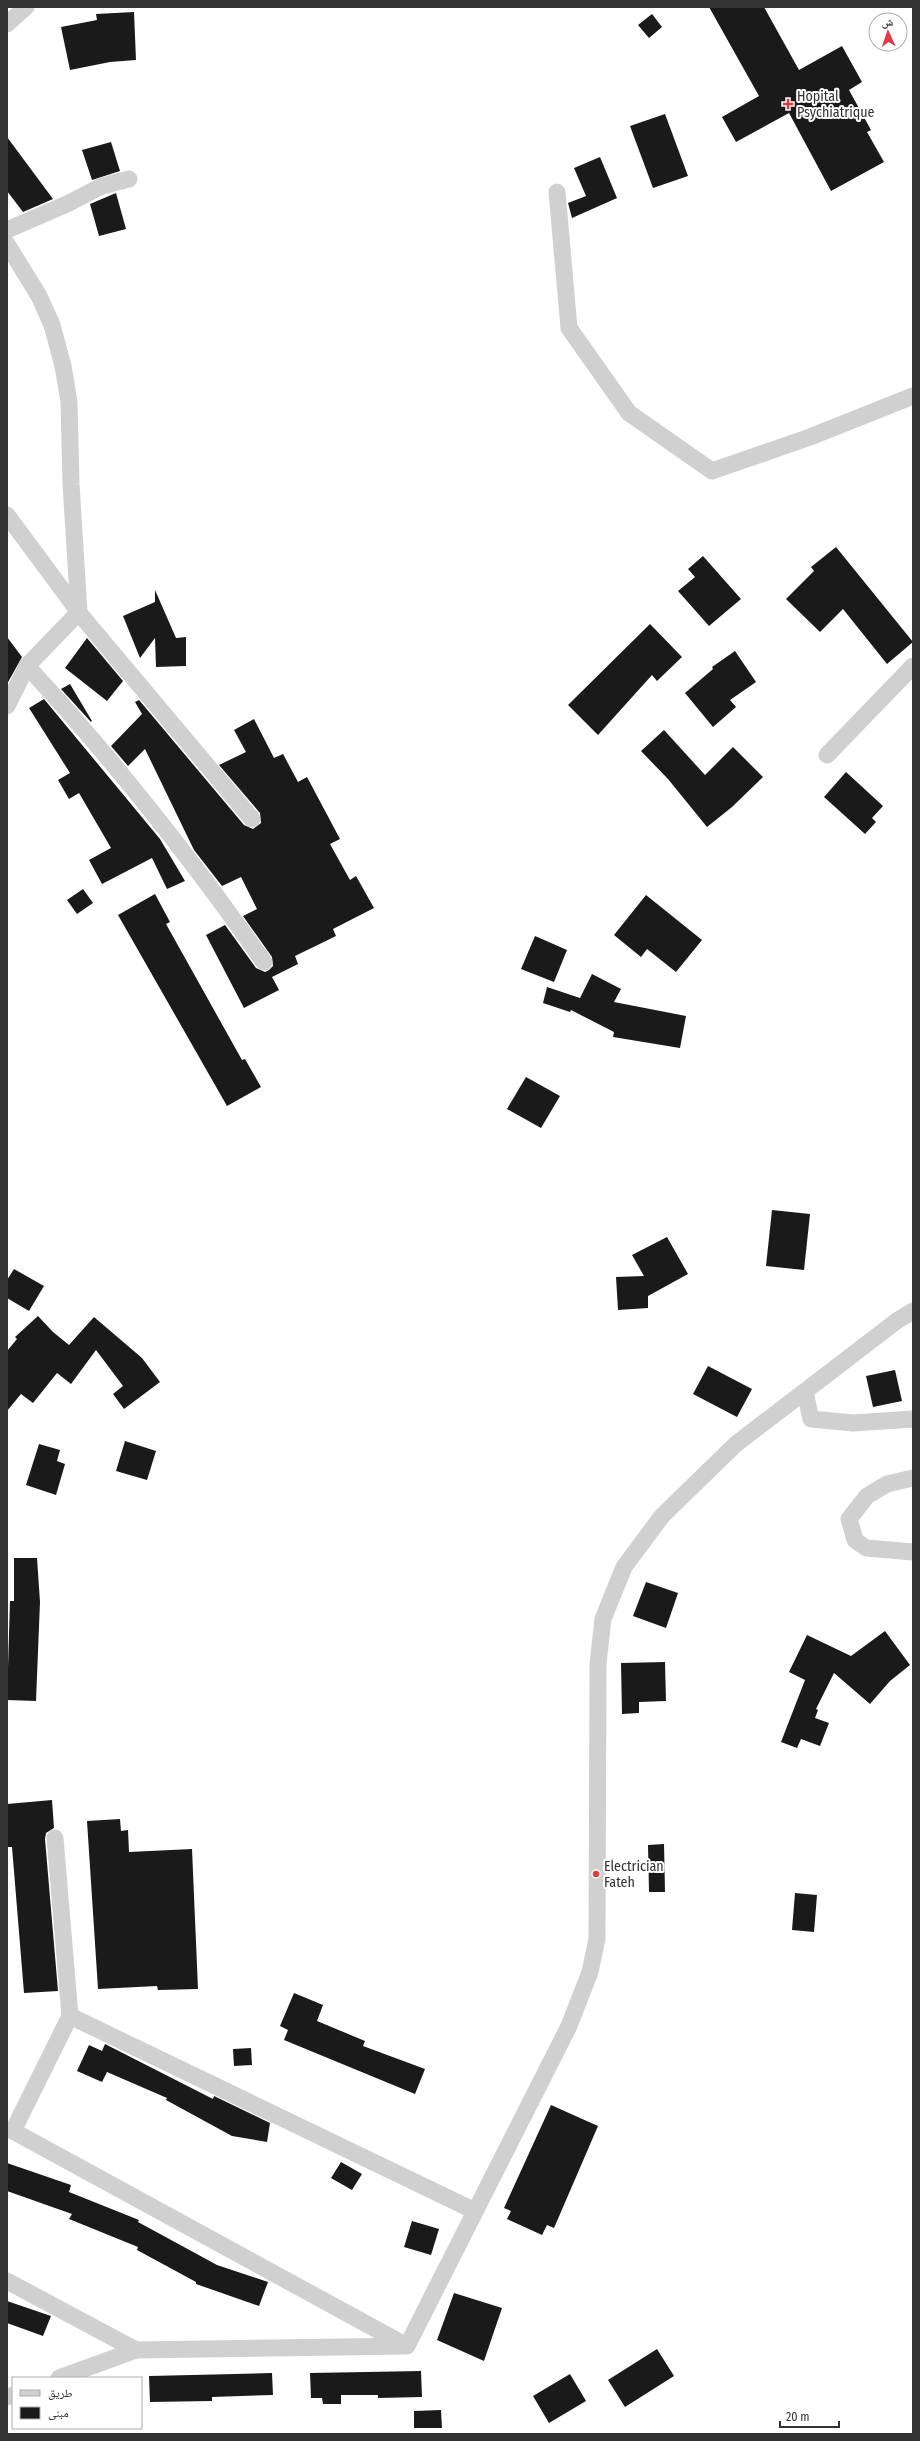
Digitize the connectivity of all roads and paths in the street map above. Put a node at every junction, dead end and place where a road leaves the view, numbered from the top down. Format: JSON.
{"nodes":[{"id":1,"x":26,"y":7,"type":"edge"},
{"id":2,"x":7,"y":24,"type":"edge"},
{"id":3,"x":129,"y":179,"type":"dead end"},
{"id":4,"x":558,"y":192,"type":"dead end"},
{"id":5,"x":7,"y":230,"type":"edge"},
{"id":6,"x":7,"y":244,"type":"edge"},
{"id":7,"x":913,"y":396,"type":"edge"},
{"id":8,"x":7,"y":515,"type":"edge"},
{"id":9,"x":79,"y":612,"type":"junction"},
{"id":10,"x":27,"y":666,"type":"junction"},
{"id":11,"x":913,"y":666,"type":"edge"},
{"id":12,"x":7,"y":706,"type":"edge"},
{"id":13,"x":827,"y":755,"type":"dead end"},
{"id":14,"x":252,"y":818,"type":"dead end"},
{"id":15,"x":264,"y":962,"type":"dead end"},
{"id":16,"x":913,"y":1312,"type":"edge"},
{"id":17,"x":805,"y":1392,"type":"junction"},
{"id":18,"x":913,"y":1419,"type":"edge"},
{"id":19,"x":913,"y":1478,"type":"edge"},
{"id":20,"x":913,"y":1552,"type":"edge"},
{"id":21,"x":55,"y":1838,"type":"dead end"},
{"id":22,"x":70,"y":2016,"type":"junction"},
{"id":23,"x":13,"y":2120,"type":"edge"},
{"id":24,"x":475,"y":2211,"type":"junction"},
{"id":25,"x":7,"y":2281,"type":"edge"},
{"id":26,"x":407,"y":2346,"type":"junction"},
{"id":27,"x":136,"y":2350,"type":"junction"},
{"id":28,"x":62,"y":2377,"type":"edge"}],
"edges":[{"from":1,"to":2,"type":"street"},
{"from":3,"to":5,"type":"street"},
{"from":4,"to":7,"type":"street"},
{"from":6,"to":9,"type":"street"},
{"from":8,"to":9,"type":"street"},
{"from":9,"to":10,"type":"street"},
{"from":9,"to":14,"type":"street"},
{"from":10,"to":12,"type":"street"},
{"from":10,"to":15,"type":"street"},
{"from":11,"to":13,"type":"street"},
{"from":16,"to":17,"type":"street"},
{"from":17,"to":18,"type":"street"},
{"from":17,"to":24,"type":"street"},
{"from":19,"to":20,"type":"street"},
{"from":21,"to":22,"type":"street"},
{"from":22,"to":23,"type":"street"},
{"from":22,"to":24,"type":"street"},
{"from":23,"to":26,"type":"street"},
{"from":24,"to":26,"type":"street"},
{"from":25,"to":27,"type":"street"},
{"from":26,"to":27,"type":"street"},
{"from":27,"to":28,"type":"street"}]}
